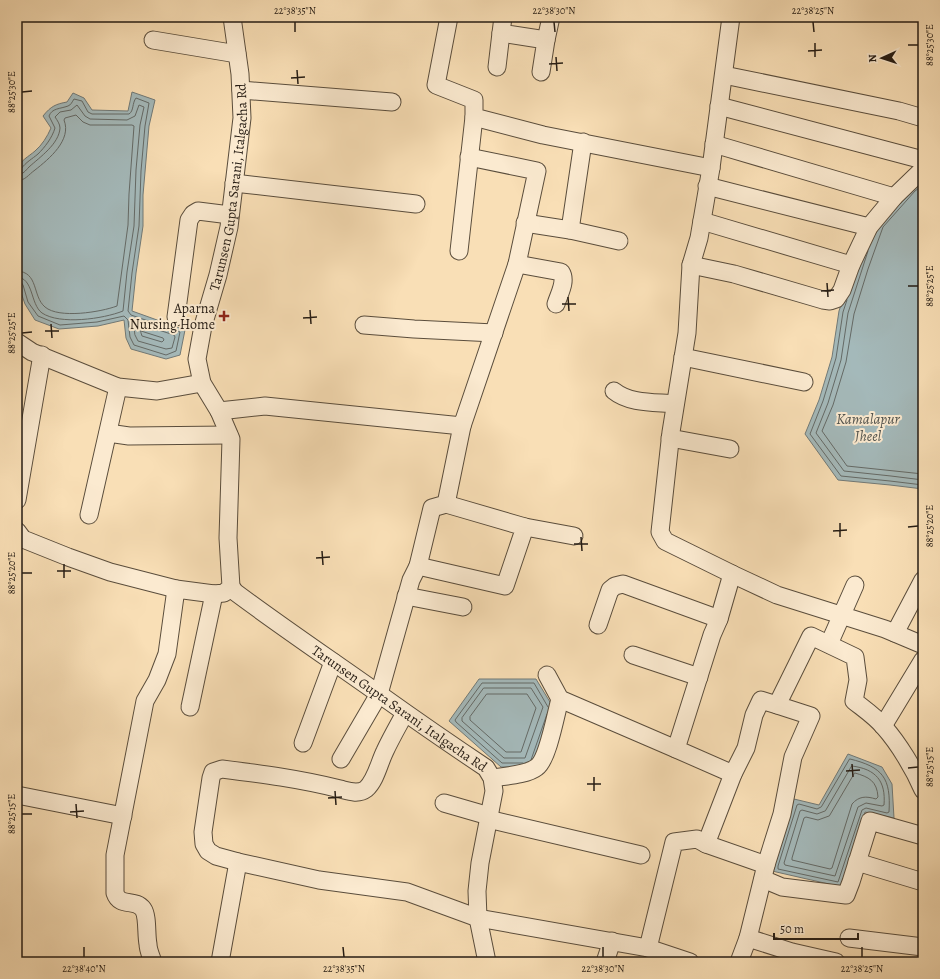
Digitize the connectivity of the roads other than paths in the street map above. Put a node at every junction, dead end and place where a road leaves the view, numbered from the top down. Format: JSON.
{"nodes":[{"id":1,"x":232,"y":17,"type":"edge"},
{"id":2,"x":449,"y":17,"type":"edge"},
{"id":3,"x":551,"y":17,"type":"edge"},
{"id":4,"x":731,"y":17,"type":"edge"},
{"id":5,"x":502,"y":25,"type":"edge"},
{"id":6,"x":153,"y":40,"type":"dead end"},
{"id":7,"x":546,"y":40,"type":"junction"},
{"id":8,"x":237,"y":54,"type":"junction"},
{"id":9,"x":497,"y":67,"type":"dead end"},
{"id":10,"x":541,"y":72,"type":"dead end"},
{"id":11,"x":724,"y":75,"type":"junction"},
{"id":12,"x":241,"y":90,"type":"junction"},
{"id":13,"x":392,"y":102,"type":"dead end"},
{"id":14,"x":719,"y":106,"type":"junction"},
{"id":15,"x":474,"y":117,"type":"junction"},
{"id":16,"x":923,"y":118,"type":"edge"},
{"id":17,"x":584,"y":142,"type":"junction"},
{"id":18,"x":714,"y":144,"type":"junction"},
{"id":19,"x":469,"y":157,"type":"junction"},
{"id":20,"x":923,"y":160,"type":"edge"},
{"id":21,"x":711,"y":168,"type":"junction"},
{"id":22,"x":923,"y":169,"type":"edge"},
{"id":23,"x":234,"y":183,"type":"junction"},
{"id":24,"x":707,"y":186,"type":"junction"},
{"id":25,"x":894,"y":197,"type":"junction"},
{"id":26,"x":416,"y":204,"type":"dead end"},
{"id":27,"x":230,"y":215,"type":"junction"},
{"id":28,"x":702,"y":221,"type":"junction"},
{"id":29,"x":525,"y":223,"type":"junction"},
{"id":30,"x":869,"y":227,"type":"junction"},
{"id":31,"x":570,"y":230,"type":"junction"},
{"id":32,"x":619,"y":241,"type":"dead end"},
{"id":33,"x":459,"y":251,"type":"dead end"},
{"id":34,"x":517,"y":264,"type":"junction"},
{"id":35,"x":691,"y":265,"type":"junction"},
{"id":36,"x":851,"y":265,"type":"junction"},
{"id":37,"x":556,"y":304,"type":"dead end"},
{"id":38,"x":176,"y":317,"type":"dead end"},
{"id":39,"x":364,"y":325,"type":"dead end"},
{"id":40,"x":494,"y":333,"type":"junction"},
{"id":41,"x":17,"y":342,"type":"edge"},
{"id":42,"x":42,"y":355,"type":"junction"},
{"id":43,"x":683,"y":357,"type":"junction"},
{"id":44,"x":804,"y":382,"type":"dead end"},
{"id":45,"x":202,"y":384,"type":"junction"},
{"id":46,"x":118,"y":387,"type":"junction"},
{"id":47,"x":614,"y":391,"type":"dead end"},
{"id":48,"x":675,"y":404,"type":"junction"},
{"id":49,"x":219,"y":411,"type":"junction"},
{"id":50,"x":462,"y":426,"type":"junction"},
{"id":51,"x":108,"y":434,"type":"junction"},
{"id":52,"x":229,"y":435,"type":"junction"},
{"id":53,"x":670,"y":438,"type":"junction"},
{"id":54,"x":730,"y":449,"type":"dead end"},
{"id":55,"x":17,"y":500,"type":"edge"},
{"id":56,"x":446,"y":504,"type":"junction"},
{"id":57,"x":89,"y":514,"type":"dead end"},
{"id":58,"x":525,"y":527,"type":"junction"},
{"id":59,"x":17,"y":531,"type":"edge"},
{"id":60,"x":574,"y":536,"type":"dead end"},
{"id":61,"x":418,"y":566,"type":"junction"},
{"id":62,"x":732,"y":574,"type":"junction"},
{"id":63,"x":923,"y":580,"type":"edge"},
{"id":64,"x":855,"y":585,"type":"dead end"},
{"id":65,"x":231,"y":587,"type":"junction"},
{"id":66,"x":176,"y":589,"type":"junction"},
{"id":67,"x":214,"y":594,"type":"junction"},
{"id":68,"x":406,"y":596,"type":"junction"},
{"id":69,"x":463,"y":607,"type":"dead end"},
{"id":70,"x":842,"y":616,"type":"junction"},
{"id":71,"x":719,"y":619,"type":"junction"},
{"id":72,"x":598,"y":625,"type":"dead end"},
{"id":73,"x":895,"y":634,"type":"junction"},
{"id":74,"x":829,"y":644,"type":"junction"},
{"id":75,"x":923,"y":645,"type":"edge"},
{"id":76,"x":633,"y":655,"type":"dead end"},
{"id":77,"x":923,"y":660,"type":"edge"},
{"id":78,"x":333,"y":662,"type":"junction"},
{"id":79,"x":547,"y":675,"type":"dead end"},
{"id":80,"x":698,"y":677,"type":"junction"},
{"id":81,"x":379,"y":694,"type":"junction"},
{"id":82,"x":560,"y":699,"type":"junction"},
{"id":83,"x":778,"y":705,"type":"junction"},
{"id":84,"x":190,"y":708,"type":"dead end"},
{"id":85,"x":405,"y":713,"type":"junction"},
{"id":86,"x":883,"y":726,"type":"junction"},
{"id":87,"x":302,"y":743,"type":"dead end"},
{"id":88,"x":676,"y":749,"type":"junction"},
{"id":89,"x":341,"y":759,"type":"dead end"},
{"id":90,"x":733,"y":774,"type":"junction"},
{"id":91,"x":492,"y":778,"type":"junction"},
{"id":92,"x":923,"y":790,"type":"edge"},
{"id":93,"x":17,"y":795,"type":"edge"},
{"id":94,"x":444,"y":803,"type":"dead end"},
{"id":95,"x":123,"y":816,"type":"junction"},
{"id":96,"x":488,"y":818,"type":"junction"},
{"id":97,"x":923,"y":836,"type":"edge"},
{"id":98,"x":706,"y":844,"type":"junction"},
{"id":99,"x":641,"y":855,"type":"dead end"},
{"id":100,"x":238,"y":862,"type":"junction"},
{"id":101,"x":857,"y":862,"type":"junction"},
{"id":102,"x":765,"y":872,"type":"junction"},
{"id":103,"x":923,"y":882,"type":"edge"},
{"id":104,"x":478,"y":918,"type":"junction"},
{"id":105,"x":748,"y":938,"type":"junction"},
{"id":106,"x":849,"y":938,"type":"dead end"},
{"id":107,"x":612,"y":941,"type":"junction"},
{"id":108,"x":923,"y":947,"type":"edge"},
{"id":109,"x":648,"y":948,"type":"junction"},
{"id":110,"x":153,"y":962,"type":"edge"},
{"id":111,"x":220,"y":962,"type":"edge"},
{"id":112,"x":487,"y":962,"type":"edge"},
{"id":113,"x":605,"y":962,"type":"edge"},
{"id":114,"x":690,"y":962,"type":"edge"},
{"id":115,"x":739,"y":962,"type":"edge"},
{"id":116,"x":836,"y":962,"type":"edge"}],
"edges":[{"from":1,"to":8,"type":"street","name":"Tarunsen Gupta Sarani, Italgacha Rd"},
{"from":2,"to":15,"type":"street"},
{"from":3,"to":7,"type":"street"},
{"from":4,"to":11,"type":"street"},
{"from":5,"to":7,"type":"street"},
{"from":5,"to":9,"type":"street"},
{"from":6,"to":8,"type":"street"},
{"from":7,"to":10,"type":"street"},
{"from":8,"to":12,"type":"street","name":"Tarunsen Gupta Sarani, Italgacha Rd"},
{"from":11,"to":14,"type":"street"},
{"from":11,"to":16,"type":"street"},
{"from":12,"to":13,"type":"street"},
{"from":12,"to":23,"type":"street","name":"Tarunsen Gupta Sarani, Italgacha Rd"},
{"from":14,"to":18,"type":"street"},
{"from":14,"to":20,"type":"street"},
{"from":15,"to":17,"type":"street"},
{"from":15,"to":19,"type":"street"},
{"from":17,"to":21,"type":"street"},
{"from":17,"to":31,"type":"street"},
{"from":18,"to":21,"type":"street"},
{"from":18,"to":25,"type":"street"},
{"from":19,"to":29,"type":"street"},
{"from":19,"to":33,"type":"street"},
{"from":21,"to":24,"type":"street"},
{"from":22,"to":25,"type":"street"},
{"from":23,"to":26,"type":"street"},
{"from":23,"to":27,"type":"street","name":"Tarunsen Gupta Sarani, Italgacha Rd"},
{"from":24,"to":28,"type":"street"},
{"from":24,"to":30,"type":"street"},
{"from":25,"to":30,"type":"street"},
{"from":27,"to":38,"type":"street"},
{"from":27,"to":45,"type":"street","name":"Tarunsen Gupta Sarani, Italgacha Rd"},
{"from":28,"to":35,"type":"street"},
{"from":28,"to":36,"type":"street"},
{"from":29,"to":31,"type":"street"},
{"from":29,"to":34,"type":"street"},
{"from":30,"to":36,"type":"street"},
{"from":31,"to":32,"type":"street"},
{"from":34,"to":37,"type":"street"},
{"from":34,"to":40,"type":"street"},
{"from":35,"to":36,"type":"street"},
{"from":35,"to":43,"type":"street"},
{"from":39,"to":40,"type":"street"},
{"from":40,"to":50,"type":"street"},
{"from":41,"to":42,"type":"street"},
{"from":42,"to":46,"type":"street"},
{"from":42,"to":55,"type":"street"},
{"from":43,"to":44,"type":"street"},
{"from":43,"to":48,"type":"street"},
{"from":45,"to":46,"type":"street"},
{"from":45,"to":49,"type":"street","name":"Tarunsen Gupta Sarani, Italgacha Rd"},
{"from":46,"to":51,"type":"street"},
{"from":47,"to":48,"type":"street"},
{"from":48,"to":53,"type":"street"},
{"from":49,"to":50,"type":"street"},
{"from":49,"to":52,"type":"street","name":"Tarunsen Gupta Sarani, Italgacha Rd"},
{"from":50,"to":56,"type":"street"},
{"from":51,"to":52,"type":"street"},
{"from":51,"to":57,"type":"street"},
{"from":52,"to":65,"type":"street","name":"Tarunsen Gupta Sarani, Italgacha Rd"},
{"from":53,"to":54,"type":"street"},
{"from":53,"to":62,"type":"street"},
{"from":56,"to":58,"type":"street"},
{"from":56,"to":61,"type":"street"},
{"from":58,"to":60,"type":"street"},
{"from":58,"to":61,"type":"street"},
{"from":59,"to":66,"type":"street"},
{"from":61,"to":68,"type":"street"},
{"from":62,"to":70,"type":"street"},
{"from":62,"to":71,"type":"street"},
{"from":63,"to":73,"type":"street"},
{"from":64,"to":70,"type":"street"},
{"from":65,"to":67,"type":"street"},
{"from":65,"to":78,"type":"street","name":"Tarunsen Gupta Sarani, Italgacha Rd"},
{"from":66,"to":67,"type":"street"},
{"from":66,"to":95,"type":"street"},
{"from":67,"to":84,"type":"street"},
{"from":68,"to":69,"type":"street"},
{"from":68,"to":81,"type":"street"},
{"from":70,"to":73,"type":"street"},
{"from":70,"to":74,"type":"street"},
{"from":71,"to":72,"type":"street"},
{"from":71,"to":80,"type":"street"},
{"from":73,"to":75,"type":"street"},
{"from":74,"to":83,"type":"street"},
{"from":74,"to":86,"type":"street"},
{"from":76,"to":80,"type":"street"},
{"from":77,"to":86,"type":"street"},
{"from":78,"to":81,"type":"street","name":"Tarunsen Gupta Sarani, Italgacha Rd"},
{"from":78,"to":87,"type":"street"},
{"from":79,"to":82,"type":"street"},
{"from":80,"to":88,"type":"street"},
{"from":81,"to":85,"type":"street","name":"Tarunsen Gupta Sarani, Italgacha Rd"},
{"from":81,"to":89,"type":"street"},
{"from":82,"to":88,"type":"street"},
{"from":82,"to":91,"type":"street"},
{"from":83,"to":90,"type":"street"},
{"from":83,"to":102,"type":"street"},
{"from":85,"to":91,"type":"street","name":"Tarunsen Gupta Sarani, Italgacha Rd"},
{"from":85,"to":100,"type":"street"},
{"from":86,"to":92,"type":"street"},
{"from":88,"to":90,"type":"street"},
{"from":90,"to":98,"type":"street"},
{"from":91,"to":96,"type":"street","name":"Tarunsen Gupta Sarani, Italgacha Rd"},
{"from":93,"to":95,"type":"street"},
{"from":94,"to":96,"type":"street"},
{"from":95,"to":110,"type":"street"},
{"from":96,"to":99,"type":"street"},
{"from":96,"to":104,"type":"street","name":"Tarunsen Gupta Sarani, Italgacha Rd"},
{"from":97,"to":101,"type":"street"},
{"from":98,"to":102,"type":"street"},
{"from":98,"to":109,"type":"street"},
{"from":100,"to":104,"type":"street"},
{"from":100,"to":111,"type":"street"},
{"from":101,"to":102,"type":"street"},
{"from":101,"to":103,"type":"street"},
{"from":102,"to":105,"type":"street"},
{"from":104,"to":107,"type":"street"},
{"from":104,"to":112,"type":"street","name":"Tarunsen Gupta Sarani, Italgacha Rd"},
{"from":105,"to":115,"type":"street"},
{"from":105,"to":116,"type":"street"},
{"from":106,"to":108,"type":"street"},
{"from":107,"to":109,"type":"street"},
{"from":107,"to":113,"type":"street"},
{"from":109,"to":114,"type":"street"}]}
